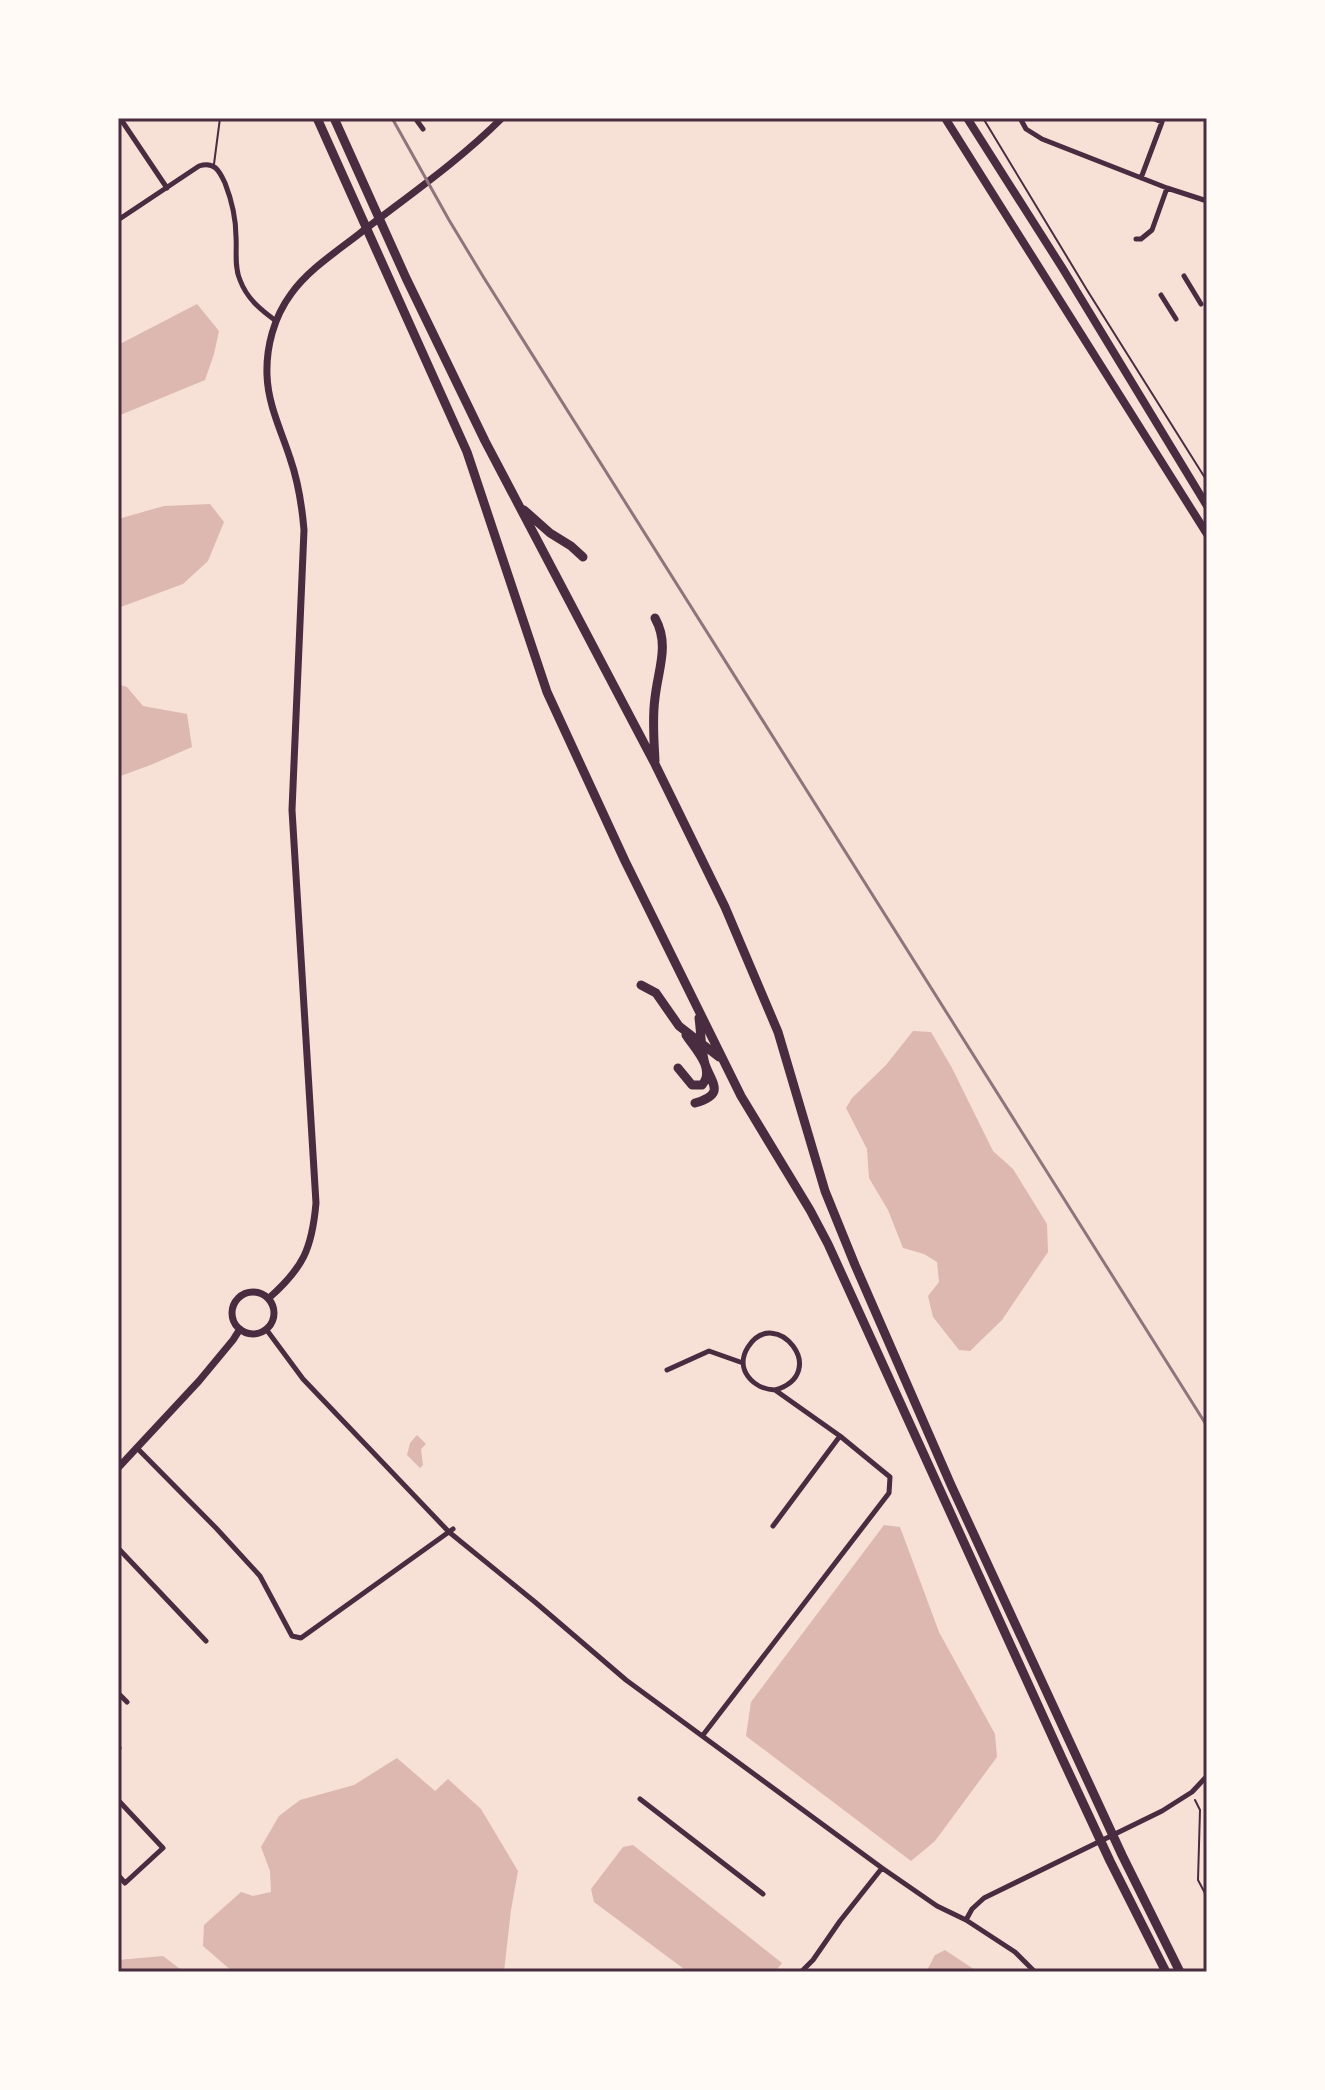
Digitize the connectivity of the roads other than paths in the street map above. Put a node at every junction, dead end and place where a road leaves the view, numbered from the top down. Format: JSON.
{"nodes":[{"id":1,"x":120,"y":118,"type":"edge"},
{"id":2,"x":220,"y":118,"type":"edge"},
{"id":3,"x":317,"y":118,"type":"edge"},
{"id":4,"x":334,"y":118,"type":"edge"},
{"id":5,"x":415,"y":118,"type":"edge"},
{"id":6,"x":502,"y":118,"type":"edge"},
{"id":7,"x":945,"y":118,"type":"edge"},
{"id":8,"x":965,"y":118,"type":"edge"},
{"id":9,"x":1152,"y":118,"type":"edge"},
{"id":10,"x":1022,"y":119,"type":"edge"},
{"id":11,"x":423,"y":129,"type":"dead end"},
{"id":12,"x":214,"y":165,"type":"junction"},
{"id":13,"x":1141,"y":178,"type":"junction"},
{"id":14,"x":167,"y":188,"type":"junction"},
{"id":15,"x":1167,"y":188,"type":"junction"},
{"id":16,"x":1207,"y":201,"type":"edge"},
{"id":17,"x":118,"y":220,"type":"edge"},
{"id":18,"x":1136,"y":239,"type":"dead end"},
{"id":19,"x":1184,"y":276,"type":"dead end"},
{"id":20,"x":1161,"y":295,"type":"dead end"},
{"id":21,"x":1201,"y":304,"type":"dead end"},
{"id":22,"x":1176,"y":319,"type":"dead end"},
{"id":23,"x":276,"y":321,"type":"junction"},
{"id":24,"x":518,"y":504,"type":"junction"},
{"id":25,"x":1207,"y":506,"type":"edge"},
{"id":26,"x":1207,"y":534,"type":"edge"},
{"id":27,"x":583,"y":557,"type":"dead end"},
{"id":28,"x":655,"y":618,"type":"dead end"},
{"id":29,"x":655,"y":764,"type":"junction"},
{"id":30,"x":641,"y":985,"type":"dead end"},
{"id":31,"x":697,"y":1007,"type":"junction"},
{"id":32,"x":679,"y":1026,"type":"junction"},
{"id":33,"x":702,"y":1044,"type":"junction"},
{"id":34,"x":723,"y":1060,"type":"junction"},
{"id":35,"x":706,"y":1065,"type":"junction"},
{"id":36,"x":678,"y":1068,"type":"dead end"},
{"id":37,"x":695,"y":1103,"type":"dead end"},
{"id":38,"x":269,"y":1298,"type":"junction"},
{"id":39,"x":240,"y":1329,"type":"junction"},
{"id":40,"x":266,"y":1329,"type":"junction"},
{"id":41,"x":743,"y":1363,"type":"junction"},
{"id":42,"x":667,"y":1370,"type":"dead end"},
{"id":43,"x":775,"y":1390,"type":"junction"},
{"id":44,"x":840,"y":1436,"type":"junction"},
{"id":45,"x":137,"y":1448,"type":"junction"},
{"id":46,"x":118,"y":1468,"type":"edge"},
{"id":47,"x":773,"y":1526,"type":"dead end"},
{"id":48,"x":451,"y":1530,"type":"junction"},
{"id":49,"x":118,"y":1548,"type":"edge"},
{"id":50,"x":206,"y":1641,"type":"dead end"},
{"id":51,"x":118,"y":1693,"type":"edge"},
{"id":52,"x":127,"y":1702,"type":"dead end"},
{"id":53,"x":703,"y":1735,"type":"junction"},
{"id":54,"x":1207,"y":1776,"type":"edge"},
{"id":55,"x":640,"y":1799,"type":"dead end"},
{"id":56,"x":118,"y":1800,"type":"edge"},
{"id":57,"x":882,"y":1868,"type":"junction"},
{"id":58,"x":118,"y":1875,"type":"edge"},
{"id":59,"x":763,"y":1894,"type":"dead end"},
{"id":60,"x":966,"y":1920,"type":"junction"},
{"id":61,"x":801,"y":1972,"type":"edge"},
{"id":62,"x":1035,"y":1972,"type":"edge"},
{"id":63,"x":1166,"y":1972,"type":"edge"},
{"id":64,"x":1180,"y":1972,"type":"edge"}],
"edges":[{"from":1,"to":14,"type":"street"},
{"from":2,"to":12,"type":"lane"},
{"from":3,"to":31,"type":"highway"},
{"from":4,"to":24,"type":"highway"},
{"from":5,"to":11,"type":"street"},
{"from":6,"to":23,"type":"main road"},
{"from":7,"to":26,"type":"main road"},
{"from":8,"to":25,"type":"main road"},
{"from":9,"to":13,"type":"street"},
{"from":10,"to":13,"type":"street"},
{"from":12,"to":14,"type":"street"},
{"from":12,"to":23,"type":"street"},
{"from":13,"to":15,"type":"street"},
{"from":14,"to":17,"type":"street"},
{"from":15,"to":16,"type":"street"},
{"from":15,"to":18,"type":"street"},
{"from":19,"to":21,"type":"street"},
{"from":20,"to":22,"type":"street"},
{"from":23,"to":38,"type":"main road"},
{"from":24,"to":27,"type":"highway"},
{"from":24,"to":29,"type":"highway"},
{"from":28,"to":29,"type":"highway"},
{"from":29,"to":64,"type":"highway"},
{"from":30,"to":32,"type":"highway"},
{"from":31,"to":33,"type":"highway"},
{"from":31,"to":34,"type":"highway"},
{"from":32,"to":33,"type":"highway"},
{"from":32,"to":35,"type":"highway"},
{"from":33,"to":34,"type":"highway"},
{"from":33,"to":35,"type":"highway"},
{"from":34,"to":63,"type":"highway"},
{"from":35,"to":36,"type":"highway"},
{"from":35,"to":37,"type":"highway"},
{"from":38,"to":39,"type":"main road"},
{"from":38,"to":40,"type":"main road"},
{"from":39,"to":40,"type":"main road"},
{"from":39,"to":45,"type":"main road"},
{"from":40,"to":48,"type":"street"},
{"from":41,"to":42,"type":"street"},
{"from":41,"to":43,"type":"street"},
{"from":41,"to":43,"type":"street"},
{"from":43,"to":44,"type":"street"},
{"from":44,"to":47,"type":"street"},
{"from":44,"to":53,"type":"street"},
{"from":45,"to":46,"type":"main road"},
{"from":45,"to":48,"type":"street"},
{"from":48,"to":53,"type":"street"},
{"from":49,"to":50,"type":"street"},
{"from":51,"to":52,"type":"street"},
{"from":53,"to":57,"type":"street"},
{"from":54,"to":60,"type":"street"},
{"from":55,"to":59,"type":"street"},
{"from":56,"to":58,"type":"street"},
{"from":57,"to":60,"type":"street"},
{"from":57,"to":61,"type":"street"},
{"from":60,"to":62,"type":"street"}]}
